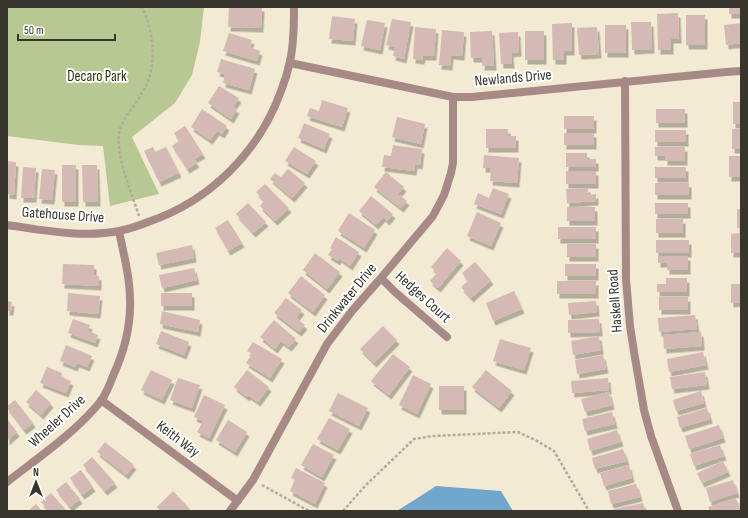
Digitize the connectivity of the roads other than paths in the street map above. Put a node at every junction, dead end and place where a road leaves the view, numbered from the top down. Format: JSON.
{"nodes":[{"id":1,"x":294,"y":7,"type":"edge"},
{"id":2,"x":290,"y":62,"type":"junction"},
{"id":3,"x":741,"y":71,"type":"edge"},
{"id":4,"x":625,"y":82,"type":"junction"},
{"id":5,"x":453,"y":97,"type":"junction"},
{"id":6,"x":7,"y":225,"type":"edge"},
{"id":7,"x":119,"y":231,"type":"junction"},
{"id":8,"x":381,"y":278,"type":"junction"},
{"id":9,"x":447,"y":337,"type":"dead end"},
{"id":10,"x":101,"y":400,"type":"junction"},
{"id":11,"x":7,"y":482,"type":"edge"},
{"id":12,"x":238,"y":501,"type":"junction"},
{"id":13,"x":230,"y":511,"type":"edge"},
{"id":14,"x":678,"y":511,"type":"edge"}],
"edges":[{"from":1,"to":2,"type":"street","name":"Gatehouse Drive"},
{"from":2,"to":5,"type":"street","name":"Newlands Drive"},
{"from":2,"to":7,"type":"street","name":"Gatehouse Drive"},
{"from":3,"to":4,"type":"street","name":"Newlands Drive"},
{"from":4,"to":5,"type":"street","name":"Newlands Drive"},
{"from":4,"to":14,"type":"street","name":"Haskell Road"},
{"from":5,"to":8,"type":"street","name":"Drinkwater Drive"},
{"from":6,"to":7,"type":"street","name":"Gatehouse Drive"},
{"from":7,"to":10,"type":"street","name":"Wheeler Drive"},
{"from":8,"to":9,"type":"street","name":"Hedges Court"},
{"from":8,"to":12,"type":"street","name":"Drinkwater Drive"},
{"from":10,"to":11,"type":"street","name":"Wheeler Drive"},
{"from":10,"to":12,"type":"street","name":"Keith Way"},
{"from":12,"to":13,"type":"street","name":"Drinkwater Drive"}]}
